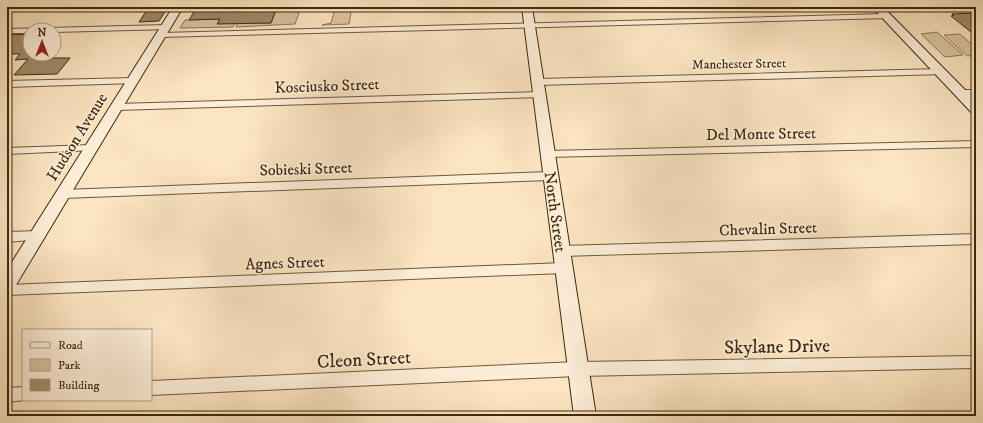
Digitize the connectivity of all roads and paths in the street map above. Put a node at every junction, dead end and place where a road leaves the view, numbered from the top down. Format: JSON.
{"nodes":[{"id":1,"x":178,"y":7,"type":"edge"},
{"id":2,"x":527,"y":7,"type":"edge"},
{"id":3,"x":877,"y":7,"type":"edge"},
{"id":4,"x":886,"y":16,"type":"junction"},
{"id":5,"x":529,"y":25,"type":"junction"},
{"id":6,"x":7,"y":30,"type":"edge"},
{"id":7,"x":164,"y":31,"type":"junction"},
{"id":8,"x":940,"y":72,"type":"junction"},
{"id":9,"x":133,"y":81,"type":"junction"},
{"id":10,"x":7,"y":84,"type":"edge"},
{"id":11,"x":538,"y":89,"type":"junction"},
{"id":12,"x":961,"y":93,"type":"junction"},
{"id":13,"x":976,"y":93,"type":"edge"},
{"id":14,"x":117,"y":107,"type":"junction"},
{"id":15,"x":976,"y":109,"type":"edge"},
{"id":16,"x":976,"y":144,"type":"edge"},
{"id":17,"x":92,"y":148,"type":"junction"},
{"id":18,"x":7,"y":151,"type":"edge"},
{"id":19,"x":547,"y":154,"type":"junction"},
{"id":20,"x":550,"y":176,"type":"junction"},
{"id":21,"x":63,"y":194,"type":"junction"},
{"id":22,"x":38,"y":236,"type":"junction"},
{"id":23,"x":7,"y":237,"type":"edge"},
{"id":24,"x":976,"y":239,"type":"edge"},
{"id":25,"x":562,"y":259,"type":"junction"},
{"id":26,"x":7,"y":285,"type":"edge"},
{"id":27,"x":7,"y":290,"type":"edge"},
{"id":28,"x":976,"y":362,"type":"edge"},
{"id":29,"x":578,"y":369,"type":"junction"},
{"id":30,"x":152,"y":388,"type":"edge"},
{"id":31,"x":22,"y":394,"type":"edge"},
{"id":32,"x":7,"y":395,"type":"edge"},
{"id":33,"x":585,"y":416,"type":"edge"}],
"edges":[{"from":1,"to":7,"type":"main road","name":"Hudson Avenue"},
{"from":2,"to":5,"type":"main road","name":"North Street"},
{"from":3,"to":4,"type":"main road"},
{"from":4,"to":5,"type":"street"},
{"from":4,"to":8,"type":"main road"},
{"from":5,"to":7,"type":"street"},
{"from":5,"to":11,"type":"main road","name":"North Street"},
{"from":6,"to":7,"type":"street"},
{"from":7,"to":9,"type":"main road","name":"Hudson Avenue"},
{"from":8,"to":11,"type":"street","name":"Manchester Street"},
{"from":8,"to":12,"type":"main road"},
{"from":9,"to":10,"type":"street"},
{"from":9,"to":14,"type":"main road","name":"Hudson Avenue"},
{"from":11,"to":14,"type":"street","name":"Kosciusko Street"},
{"from":11,"to":19,"type":"main road","name":"North Street"},
{"from":12,"to":13,"type":"street"},
{"from":12,"to":15,"type":"main road"},
{"from":14,"to":17,"type":"main road","name":"Hudson Avenue"},
{"from":16,"to":19,"type":"street","name":"Del Monte Street"},
{"from":17,"to":18,"type":"street"},
{"from":17,"to":21,"type":"main road","name":"Hudson Avenue"},
{"from":19,"to":20,"type":"main road","name":"North Street"},
{"from":20,"to":21,"type":"street","name":"Sobieski Street"},
{"from":20,"to":25,"type":"main road","name":"North Street"},
{"from":21,"to":22,"type":"main road","name":"Hudson Avenue"},
{"from":22,"to":23,"type":"street"},
{"from":22,"to":26,"type":"main road","name":"Hudson Avenue"},
{"from":24,"to":25,"type":"street","name":"Chevalin Street"},
{"from":25,"to":27,"type":"street","name":"Agnes Street"},
{"from":25,"to":29,"type":"main road","name":"North Street"},
{"from":28,"to":29,"type":"street","name":"Skylane Drive"},
{"from":29,"to":30,"type":"street","name":"Cleon Street"},
{"from":29,"to":33,"type":"main road","name":"North Street"},
{"from":31,"to":32,"type":"street"}]}
